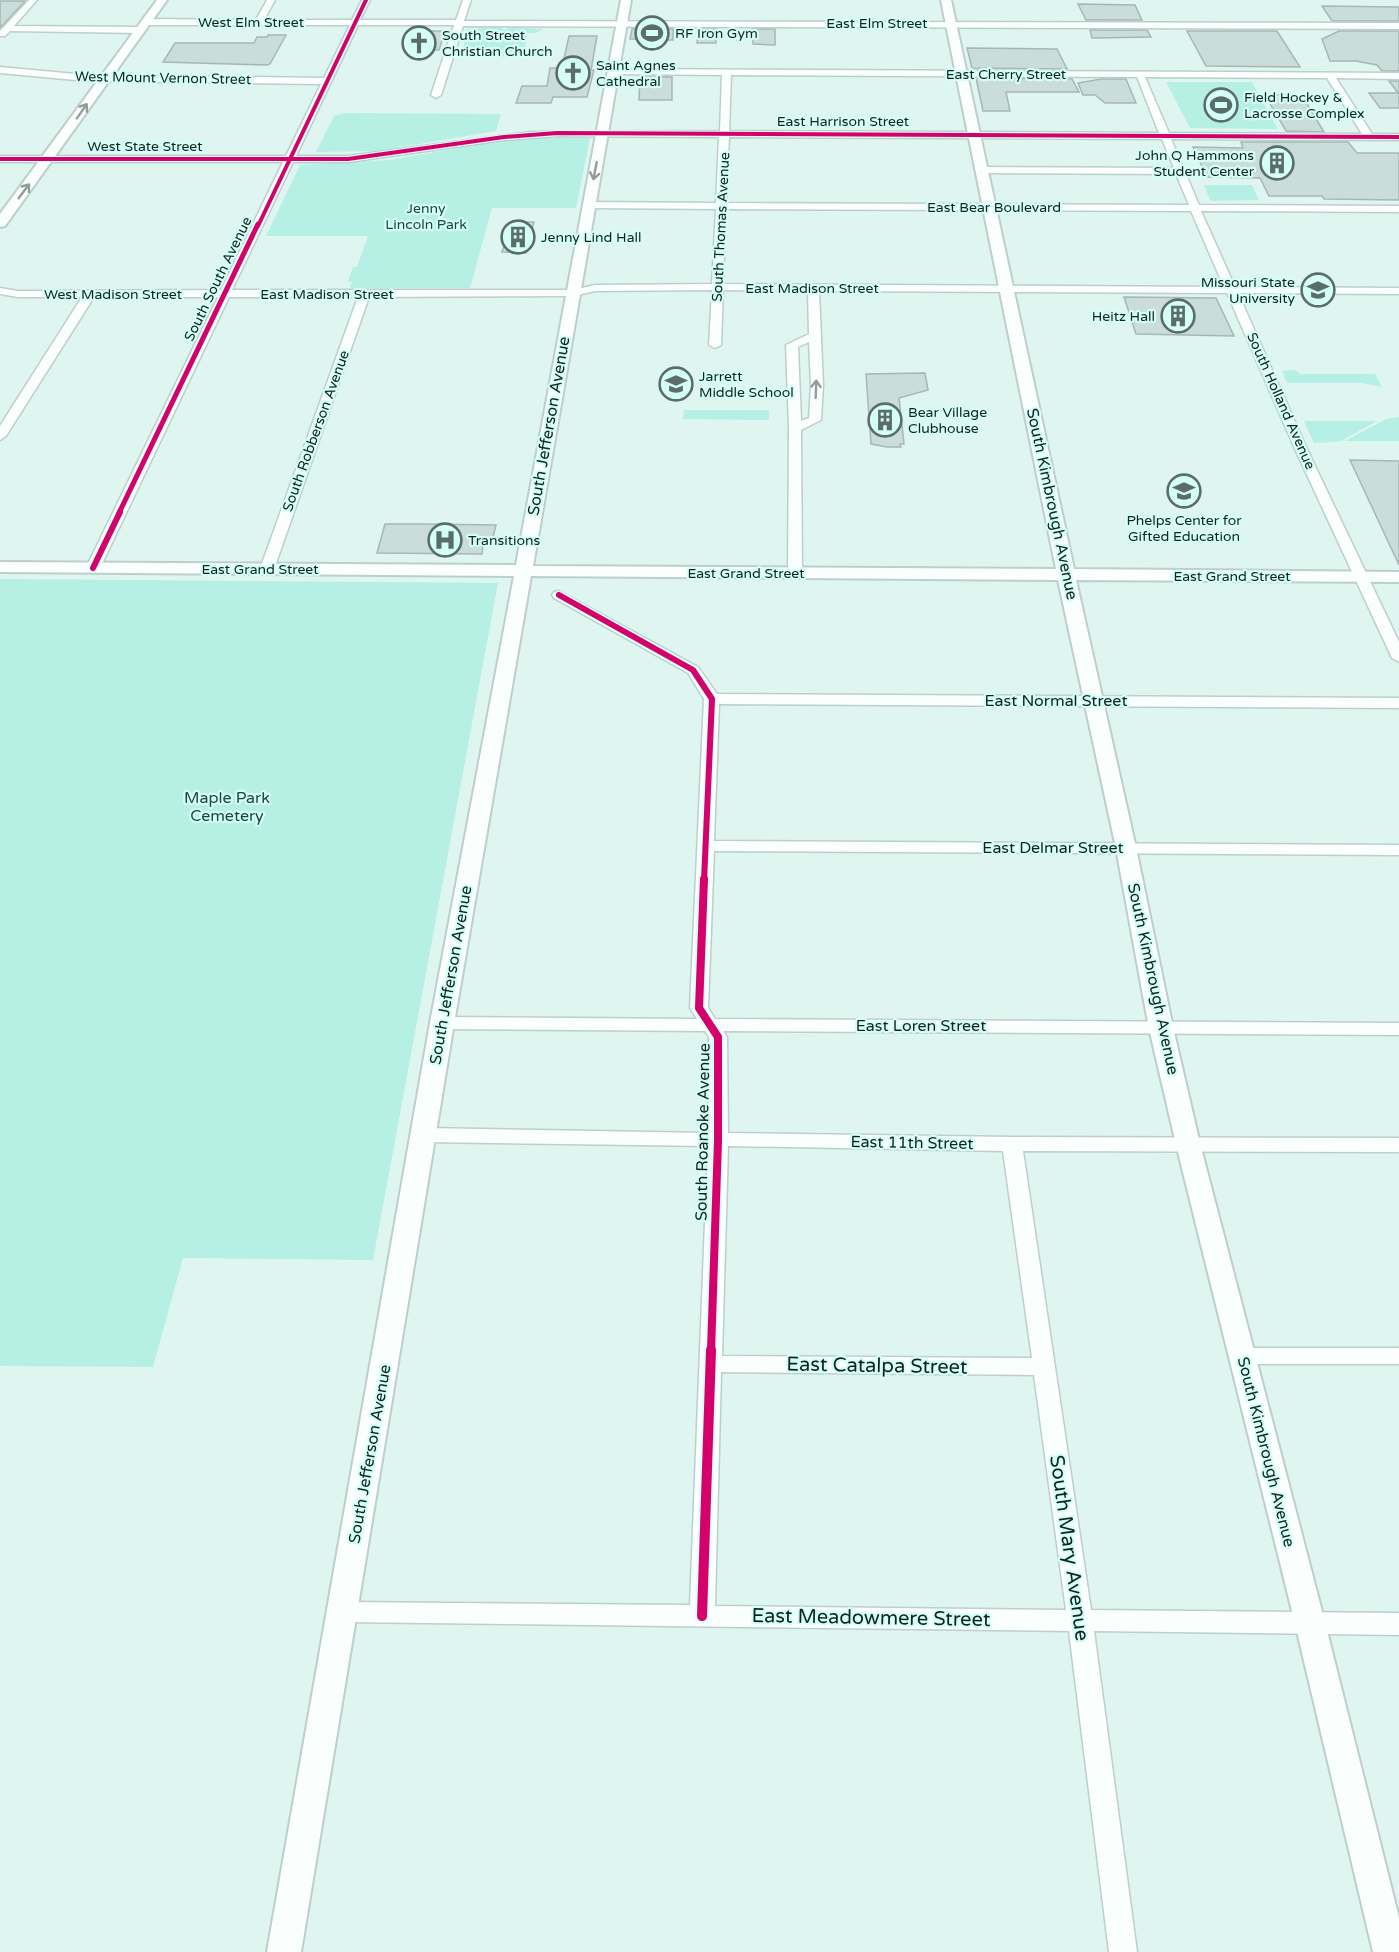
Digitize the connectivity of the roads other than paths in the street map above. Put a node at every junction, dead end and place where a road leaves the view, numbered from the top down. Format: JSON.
{"nodes":[{"id":1,"x":33,"y":0,"type":"edge"},
{"id":2,"x":162,"y":0,"type":"edge"},
{"id":3,"x":272,"y":0,"type":"edge"},
{"id":4,"x":366,"y":0,"type":"edge"},
{"id":5,"x":466,"y":0,"type":"edge"},
{"id":6,"x":626,"y":0,"type":"edge"},
{"id":7,"x":946,"y":0,"type":"edge"},
{"id":8,"x":259,"y":22,"type":"junction"},
{"id":9,"x":355,"y":22,"type":"junction"},
{"id":10,"x":460,"y":22,"type":"junction"},
{"id":11,"x":622,"y":23,"type":"junction"},
{"id":12,"x":950,"y":23,"type":"junction"},
{"id":13,"x":143,"y":26,"type":"junction"},
{"id":14,"x":1399,"y":26,"type":"edge"},
{"id":15,"x":7,"y":28,"type":"junction"},
{"id":16,"x":0,"y":37,"type":"edge"},
{"id":17,"x":0,"y":70,"type":"edge"},
{"id":18,"x":613,"y":72,"type":"junction"},
{"id":19,"x":727,"y":73,"type":"junction"},
{"id":20,"x":961,"y":74,"type":"junction"},
{"id":21,"x":1140,"y":75,"type":"junction"},
{"id":22,"x":1329,"y":75,"type":"junction"},
{"id":23,"x":1399,"y":76,"type":"edge"},
{"id":24,"x":105,"y":79,"type":"junction"},
{"id":25,"x":327,"y":81,"type":"junction"},
{"id":26,"x":436,"y":95,"type":"dead end"},
{"id":27,"x":603,"y":133,"type":"junction"},
{"id":28,"x":726,"y":134,"type":"junction"},
{"id":29,"x":974,"y":136,"type":"junction"},
{"id":30,"x":1166,"y":136,"type":"junction"},
{"id":31,"x":1369,"y":137,"type":"junction"},
{"id":32,"x":1399,"y":137,"type":"edge"},
{"id":33,"x":0,"y":159,"type":"edge"},
{"id":34,"x":48,"y":159,"type":"junction"},
{"id":35,"x":289,"y":160,"type":"junction"},
{"id":36,"x":982,"y":170,"type":"junction"},
{"id":37,"x":1180,"y":171,"type":"junction"},
{"id":38,"x":589,"y":205,"type":"junction"},
{"id":39,"x":722,"y":206,"type":"junction"},
{"id":40,"x":990,"y":207,"type":"junction"},
{"id":41,"x":1195,"y":208,"type":"junction"},
{"id":42,"x":1399,"y":209,"type":"edge"},
{"id":43,"x":0,"y":223,"type":"edge"},
{"id":44,"x":718,"y":287,"type":"junction"},
{"id":45,"x":813,"y":288,"type":"junction"},
{"id":46,"x":1008,"y":290,"type":"junction"},
{"id":47,"x":1233,"y":290,"type":"junction"},
{"id":48,"x":1399,"y":291,"type":"edge"},
{"id":49,"x":0,"y":292,"type":"edge"},
{"id":50,"x":365,"y":293,"type":"junction"},
{"id":51,"x":573,"y":293,"type":"junction"},
{"id":52,"x":90,"y":294,"type":"junction"},
{"id":53,"x":226,"y":294,"type":"junction"},
{"id":54,"x":815,"y":336,"type":"junction"},
{"id":55,"x":715,"y":345,"type":"dead end"},
{"id":56,"x":795,"y":428,"type":"junction"},
{"id":57,"x":0,"y":436,"type":"edge"},
{"id":58,"x":0,"y":567,"type":"edge"},
{"id":59,"x":93,"y":568,"type":"junction"},
{"id":60,"x":267,"y":569,"type":"junction"},
{"id":61,"x":523,"y":571,"type":"junction"},
{"id":62,"x":795,"y":574,"type":"junction"},
{"id":63,"x":1066,"y":575,"type":"junction"},
{"id":64,"x":1363,"y":577,"type":"junction"},
{"id":65,"x":1399,"y":577,"type":"edge"},
{"id":66,"x":559,"y":596,"type":"dead end"},
{"id":67,"x":1399,"y":658,"type":"edge"},
{"id":68,"x":712,"y":699,"type":"junction"},
{"id":69,"x":1094,"y":702,"type":"junction"},
{"id":70,"x":1399,"y":703,"type":"edge"},
{"id":71,"x":707,"y":846,"type":"junction"},
{"id":72,"x":1126,"y":848,"type":"junction"},
{"id":73,"x":1399,"y":850,"type":"edge"},
{"id":74,"x":442,"y":1023,"type":"junction"},
{"id":75,"x":710,"y":1024,"type":"junction"},
{"id":76,"x":1161,"y":1028,"type":"junction"},
{"id":77,"x":1399,"y":1029,"type":"edge"},
{"id":78,"x":424,"y":1134,"type":"junction"},
{"id":79,"x":718,"y":1140,"type":"junction"},
{"id":80,"x":1012,"y":1144,"type":"junction"},
{"id":81,"x":1188,"y":1144,"type":"junction"},
{"id":82,"x":1399,"y":1145,"type":"edge"},
{"id":83,"x":1242,"y":1356,"type":"junction"},
{"id":84,"x":1399,"y":1356,"type":"edge"},
{"id":85,"x":712,"y":1364,"type":"junction"},
{"id":86,"x":1043,"y":1367,"type":"junction"},
{"id":87,"x":343,"y":1612,"type":"junction"},
{"id":88,"x":702,"y":1616,"type":"junction"},
{"id":89,"x":1080,"y":1620,"type":"junction"},
{"id":90,"x":1310,"y":1623,"type":"junction"},
{"id":91,"x":1399,"y":1624,"type":"edge"},
{"id":92,"x":1391,"y":1939,"type":"edge"},
{"id":93,"x":284,"y":1952,"type":"edge"},
{"id":94,"x":1123,"y":1952,"type":"edge"}],
"edges":[{"from":1,"to":15,"type":"street"},
{"from":2,"to":13,"type":"main road"},
{"from":3,"to":8,"type":"street"},
{"from":4,"to":9,"type":"street","name":"South South Avenue"},
{"from":5,"to":10,"type":"street"},
{"from":6,"to":11,"type":"main road","name":"South Jefferson Avenue"},
{"from":7,"to":12,"type":"main road","name":"South Kimbrough Avenue"},
{"from":8,"to":9,"type":"street","name":"West Elm Street"},
{"from":8,"to":13,"type":"street","name":"West Elm Street"},
{"from":9,"to":10,"type":"street","name":"East Elm Street"},
{"from":9,"to":25,"type":"street","name":"South South Avenue"},
{"from":10,"to":11,"type":"street","name":"East Elm Street"},
{"from":10,"to":26,"type":"street"},
{"from":11,"to":12,"type":"street","name":"East Elm Street"},
{"from":11,"to":18,"type":"main road","name":"South Jefferson Avenue"},
{"from":12,"to":14,"type":"street","name":"East Elm Street"},
{"from":12,"to":20,"type":"main road","name":"South Kimbrough Avenue"},
{"from":13,"to":15,"type":"street","name":"West Elm Street"},
{"from":13,"to":24,"type":"main road"},
{"from":15,"to":16,"type":"street"},
{"from":17,"to":24,"type":"street","name":"West Mount Vernon Street"},
{"from":18,"to":19,"type":"street","name":"East Cherry Street"},
{"from":18,"to":27,"type":"main road","name":"South Jefferson Avenue"},
{"from":19,"to":20,"type":"street","name":"East Cherry Street"},
{"from":19,"to":28,"type":"street","name":"South Thomas Avenue"},
{"from":20,"to":21,"type":"street","name":"East Cherry Street"},
{"from":20,"to":29,"type":"main road","name":"South Kimbrough Avenue"},
{"from":21,"to":22,"type":"street","name":"East Cherry Street"},
{"from":21,"to":30,"type":"street","name":"South Holland Avenue"},
{"from":22,"to":23,"type":"street","name":"East Cherry Street"},
{"from":22,"to":31,"type":"street"},
{"from":24,"to":25,"type":"street","name":"West Mount Vernon Street"},
{"from":34,"to":24,"type":"main road","one_way":true},
{"from":25,"to":35,"type":"street","name":"South South Avenue"},
{"from":27,"to":28,"type":"street","name":"East Harrison Street"},
{"from":27,"to":35,"type":"street","name":"East Harrison Street"},
{"from":27,"to":38,"type":"main road","name":"South Jefferson Avenue","one_way":true},
{"from":28,"to":29,"type":"street","name":"East Harrison Street"},
{"from":28,"to":39,"type":"street","name":"South Thomas Avenue"},
{"from":29,"to":30,"type":"street","name":"East Harrison Street"},
{"from":29,"to":36,"type":"main road","name":"South Kimbrough Avenue"},
{"from":30,"to":31,"type":"street","name":"East Harrison Street"},
{"from":30,"to":37,"type":"street","name":"South Holland Avenue"},
{"from":31,"to":32,"type":"street","name":"East Harrison Street"},
{"from":33,"to":34,"type":"street","name":"West State Street"},
{"from":34,"to":35,"type":"street","name":"West State Street"},
{"from":43,"to":34,"type":"main road","one_way":true},
{"from":35,"to":53,"type":"street","name":"South South Avenue"},
{"from":36,"to":37,"type":"street"},
{"from":36,"to":40,"type":"main road","name":"South Kimbrough Avenue"},
{"from":37,"to":41,"type":"street","name":"South Holland Avenue"},
{"from":38,"to":39,"type":"street","name":"East Bear Boulevard"},
{"from":38,"to":51,"type":"main road","name":"South Jefferson Avenue"},
{"from":39,"to":40,"type":"street","name":"East Bear Boulevard"},
{"from":39,"to":44,"type":"street","name":"South Thomas Avenue"},
{"from":40,"to":41,"type":"street","name":"East Bear Boulevard"},
{"from":40,"to":46,"type":"main road","name":"South Kimbrough Avenue"},
{"from":41,"to":42,"type":"street","name":"East Bear Boulevard"},
{"from":41,"to":47,"type":"street","name":"South Holland Avenue"},
{"from":44,"to":45,"type":"street","name":"East Madison Street"},
{"from":44,"to":51,"type":"street","name":"East Madison Street"},
{"from":44,"to":55,"type":"street","name":"South Thomas Avenue"},
{"from":45,"to":46,"type":"street","name":"East Madison Street"},
{"from":45,"to":54,"type":"street"},
{"from":46,"to":47,"type":"street","name":"East Madison Street"},
{"from":46,"to":63,"type":"main road","name":"South Kimbrough Avenue"},
{"from":47,"to":48,"type":"street","name":"East Madison Street"},
{"from":47,"to":64,"type":"street","name":"South Holland Avenue"},
{"from":49,"to":52,"type":"street","name":"West Madison Street"},
{"from":50,"to":51,"type":"street","name":"East Madison Street"},
{"from":50,"to":53,"type":"street","name":"East Madison Street"},
{"from":50,"to":60,"type":"street","name":"South Robberson Avenue"},
{"from":51,"to":61,"type":"main road","name":"South Jefferson Avenue"},
{"from":52,"to":53,"type":"street","name":"West Madison Street"},
{"from":52,"to":57,"type":"street"},
{"from":53,"to":59,"type":"street","name":"South South Avenue"},
{"from":56,"to":54,"type":"street","one_way":true},
{"from":54,"to":56,"type":"street"},
{"from":56,"to":62,"type":"street"},
{"from":58,"to":59,"type":"main road","name":"East Grand Street"},
{"from":59,"to":60,"type":"main road","name":"East Grand Street"},
{"from":60,"to":61,"type":"main road","name":"East Grand Street"},
{"from":61,"to":62,"type":"main road","name":"East Grand Street"},
{"from":61,"to":74,"type":"main road","name":"South Jefferson Avenue"},
{"from":62,"to":63,"type":"main road","name":"East Grand Street"},
{"from":63,"to":64,"type":"main road","name":"East Grand Street"},
{"from":63,"to":69,"type":"main road","name":"South Kimbrough Avenue"},
{"from":64,"to":65,"type":"main road","name":"East Grand Street"},
{"from":64,"to":67,"type":"street","name":"South Holland Avenue"},
{"from":66,"to":68,"type":"street"},
{"from":68,"to":69,"type":"street","name":"East Normal Street"},
{"from":68,"to":71,"type":"street","name":"South Roanoke Avenue"},
{"from":69,"to":70,"type":"street","name":"East Normal Street"},
{"from":69,"to":72,"type":"main road","name":"South Kimbrough Avenue"},
{"from":71,"to":72,"type":"street","name":"East Delmar Street"},
{"from":71,"to":75,"type":"street","name":"South Roanoke Avenue"},
{"from":72,"to":73,"type":"street","name":"East Delmar Street"},
{"from":72,"to":76,"type":"main road","name":"South Kimbrough Avenue"},
{"from":74,"to":75,"type":"street","name":"East Loren Street"},
{"from":74,"to":78,"type":"main road","name":"South Jefferson Avenue"},
{"from":75,"to":76,"type":"street","name":"East Loren Street"},
{"from":75,"to":79,"type":"street","name":"South Roanoke Avenue"},
{"from":76,"to":77,"type":"street","name":"East Loren Street"},
{"from":76,"to":81,"type":"main road","name":"South Kimbrough Avenue"},
{"from":78,"to":79,"type":"street","name":"East 11th Street"},
{"from":78,"to":87,"type":"main road","name":"South Jefferson Avenue"},
{"from":79,"to":80,"type":"street","name":"East 11th Street"},
{"from":79,"to":85,"type":"street","name":"South Roanoke Avenue"},
{"from":80,"to":81,"type":"street","name":"East 11th Street"},
{"from":80,"to":86,"type":"street","name":"South Mary Avenue"},
{"from":81,"to":82,"type":"street","name":"East 11th Street"},
{"from":81,"to":83,"type":"main road","name":"South Kimbrough Avenue"},
{"from":83,"to":84,"type":"street"},
{"from":83,"to":90,"type":"main road","name":"South Kimbrough Avenue"},
{"from":85,"to":86,"type":"street","name":"East Catalpa Street"},
{"from":85,"to":88,"type":"street","name":"South Roanoke Avenue"},
{"from":86,"to":89,"type":"street","name":"South Mary Avenue"},
{"from":87,"to":88,"type":"street","name":"East Meadowmere Street"},
{"from":87,"to":93,"type":"main road","name":"South Jefferson Avenue"},
{"from":88,"to":89,"type":"street","name":"East Meadowmere Street"},
{"from":89,"to":90,"type":"street","name":"East Meadowmere Street"},
{"from":89,"to":94,"type":"street","name":"South Mary Avenue"},
{"from":90,"to":91,"type":"street","name":"East Meadowmere Street"},
{"from":90,"to":92,"type":"main road","name":"South Kimbrough Avenue"}]}
